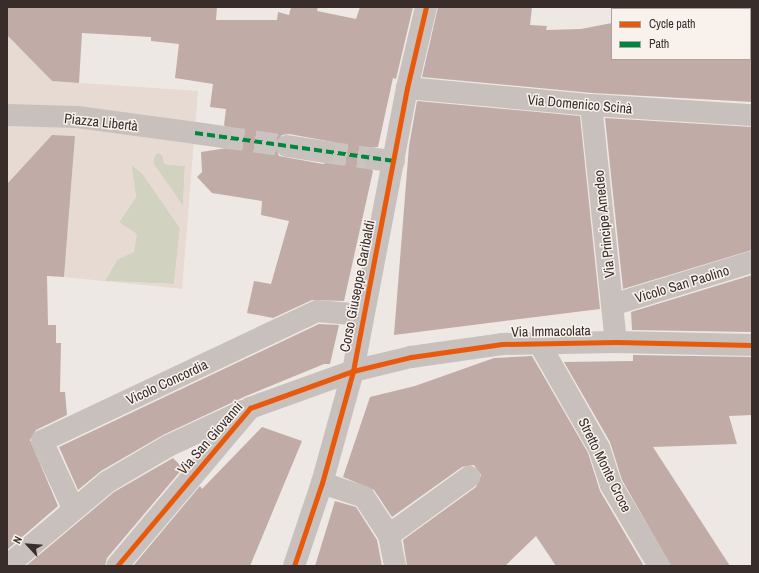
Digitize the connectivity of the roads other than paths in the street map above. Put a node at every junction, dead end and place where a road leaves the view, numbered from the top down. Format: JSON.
{"nodes":[{"id":1,"x":426,"y":7,"type":"edge"},
{"id":2,"x":408,"y":88,"type":"junction"},
{"id":3,"x":591,"y":105,"type":"junction"},
{"id":4,"x":7,"y":115,"type":"edge"},
{"id":5,"x":752,"y":115,"type":"edge"},
{"id":6,"x":222,"y":137,"type":"tunnel mouth"},
{"id":7,"x":287,"y":146,"type":"tunnel mouth"},
{"id":8,"x":325,"y":152,"type":"tunnel mouth"},
{"id":9,"x":752,"y":262,"type":"edge"},
{"id":10,"x":612,"y":305,"type":"junction"},
{"id":11,"x":363,"y":315,"type":"junction"},
{"id":12,"x":616,"y":342,"type":"junction"},
{"id":13,"x":539,"y":343,"type":"junction"},
{"id":14,"x":752,"y":345,"type":"edge"},
{"id":15,"x":353,"y":371,"type":"junction"},
{"id":16,"x":250,"y":408,"type":"junction"},
{"id":17,"x":468,"y":477,"type":"dead end"},
{"id":18,"x":322,"y":483,"type":"junction"},
{"id":19,"x":73,"y":508,"type":"junction"},
{"id":20,"x":389,"y":535,"type":"junction"},
{"id":21,"x":7,"y":566,"type":"edge"},
{"id":22,"x":117,"y":566,"type":"edge"},
{"id":23,"x":294,"y":566,"type":"edge"},
{"id":24,"x":395,"y":566,"type":"edge"},
{"id":25,"x":658,"y":566,"type":"edge"}],
"edges":[{"from":1,"to":2,"type":"street","name":"Corso Giuseppe Garibaldi"},
{"from":2,"to":3,"type":"street","name":"Via Domenico Scinà"},
{"from":2,"to":11,"type":"street","name":"Corso Giuseppe Garibaldi"},
{"from":3,"to":5,"type":"street","name":"Via Domenico Scinà"},
{"from":3,"to":10,"type":"street","name":"Via Principe Amedeo"},
{"from":4,"to":6,"type":"street","name":"Piazza Libertà"},
{"from":7,"to":8,"type":"street"},
{"from":9,"to":10,"type":"street","name":"Vicolo San Paolino"},
{"from":10,"to":12,"type":"street","name":"Via Principe Amedeo"},
{"from":11,"to":15,"type":"street","name":"Corso Giuseppe Garibaldi"},
{"from":11,"to":19,"type":"street","name":"Vicolo Concordia"},
{"from":12,"to":13,"type":"street","name":"Via Immacolata"},
{"from":12,"to":14,"type":"street","name":"Via Immacolata"},
{"from":13,"to":15,"type":"street","name":"Via Immacolata"},
{"from":13,"to":25,"type":"street","name":"Stretto Monte Croce"},
{"from":15,"to":16,"type":"street","name":"Via San Giovanni"},
{"from":15,"to":18,"type":"street","name":"Corso Giuseppe Garibaldi"},
{"from":16,"to":19,"type":"street"},
{"from":16,"to":22,"type":"street","name":"Via San Giovanni"},
{"from":17,"to":20,"type":"street"},
{"from":18,"to":20,"type":"street"},
{"from":18,"to":23,"type":"street","name":"Corso Giuseppe Garibaldi"},
{"from":19,"to":21,"type":"street"},
{"from":20,"to":24,"type":"street"}]}
